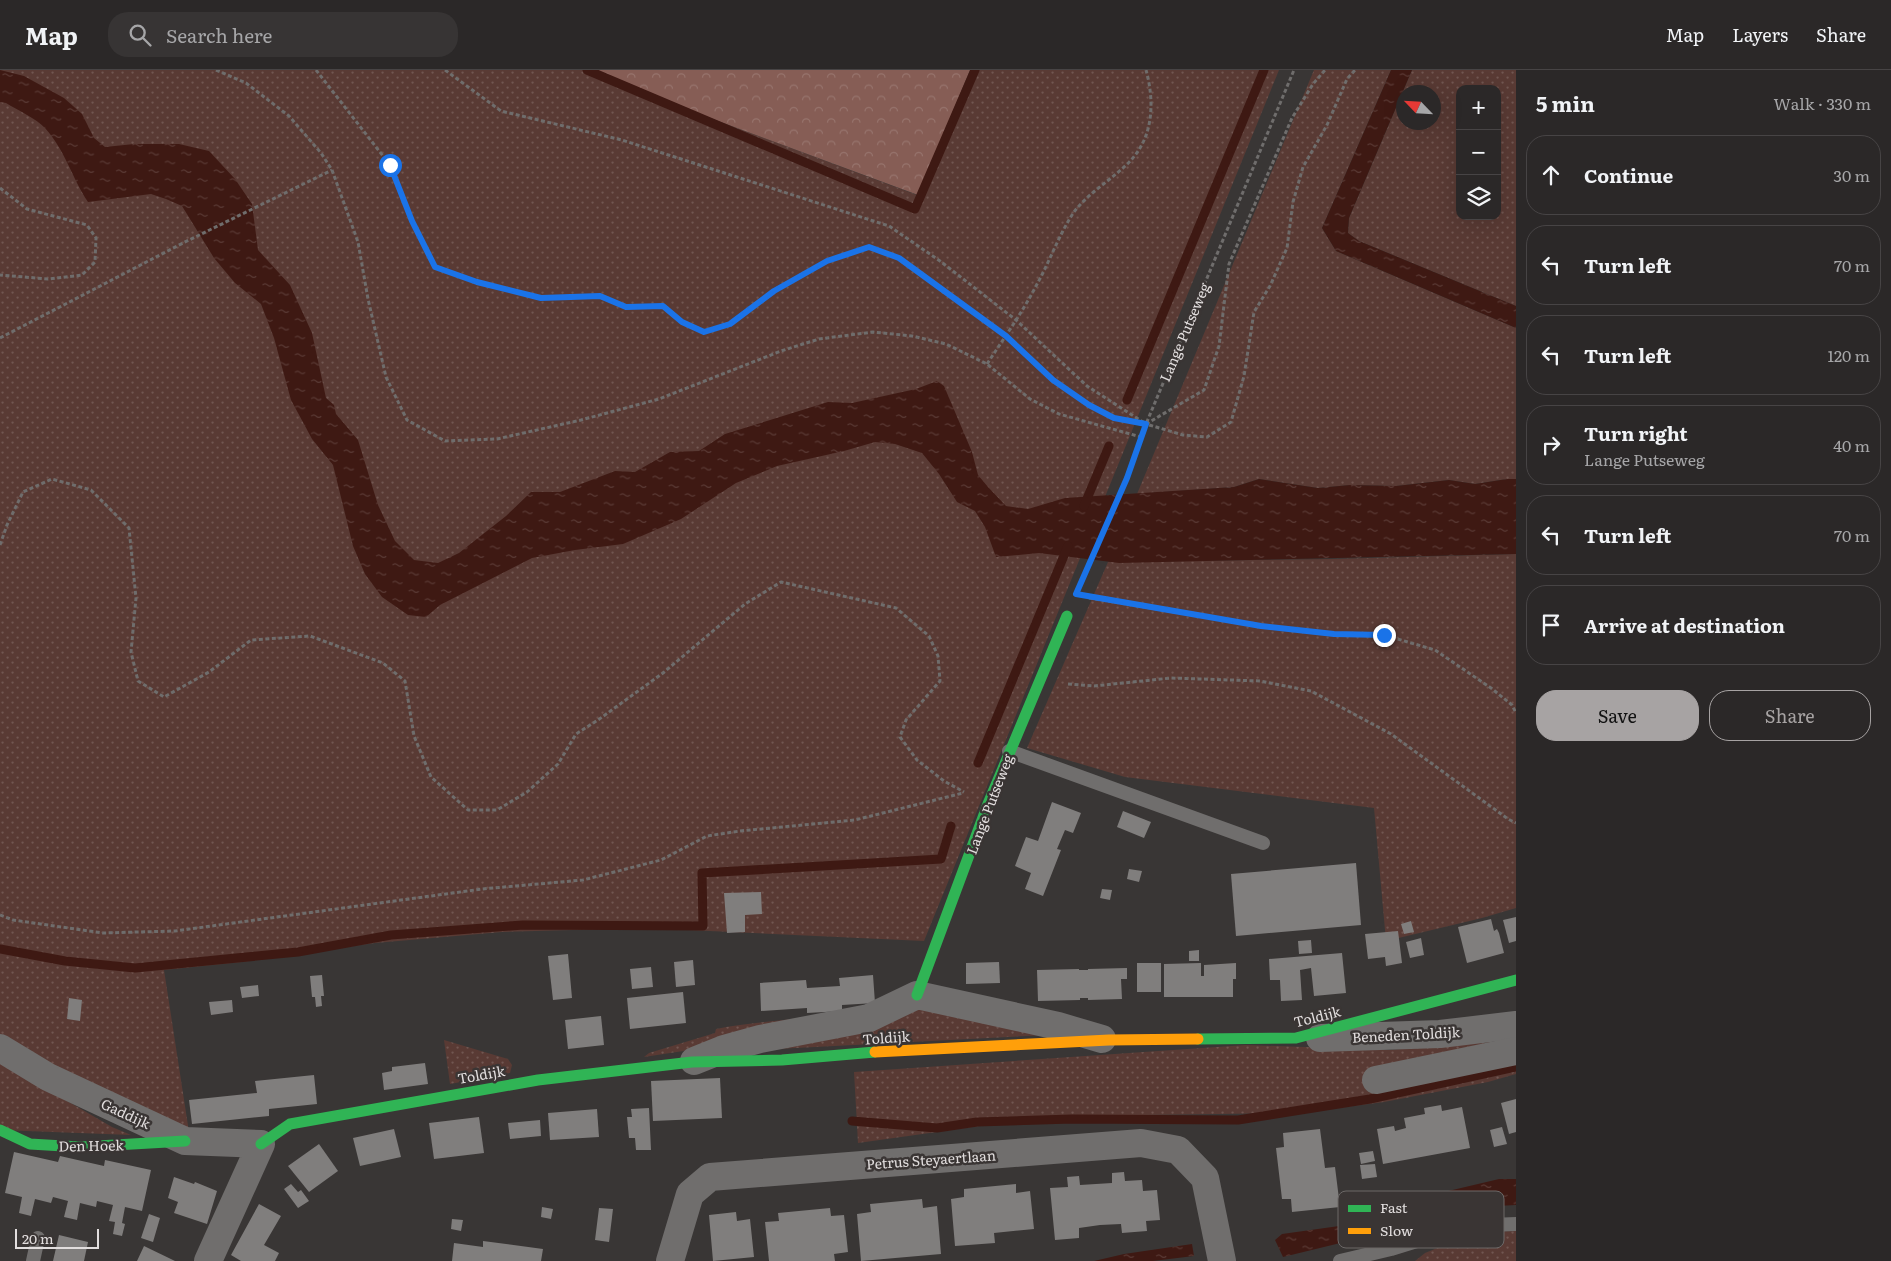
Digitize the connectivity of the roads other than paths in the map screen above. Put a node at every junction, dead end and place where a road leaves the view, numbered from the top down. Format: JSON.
{"nodes":[{"id":1,"x":1067,"y":616,"type":"dead end"},
{"id":2,"x":1009,"y":751,"type":"junction"},
{"id":3,"x":1263,"y":843,"type":"dead end"},
{"id":4,"x":1516,"y":980,"type":"edge"},
{"id":5,"x":917,"y":995,"type":"junction"},
{"id":6,"x":1516,"y":1025,"type":"edge"},
{"id":7,"x":1296,"y":1038,"type":"junction"},
{"id":8,"x":1108,"y":1040,"type":"junction"},
{"id":9,"x":0,"y":1048,"type":"edge"},
{"id":10,"x":1516,"y":1051,"type":"edge"},
{"id":11,"x":692,"y":1062,"type":"junction"},
{"id":12,"x":1376,"y":1080,"type":"dead end"},
{"id":13,"x":0,"y":1130,"type":"edge"},
{"id":14,"x":184,"y":1141,"type":"junction"},
{"id":15,"x":261,"y":1144,"type":"junction"},
{"id":16,"x":38,"y":1238,"type":"dead end"},
{"id":17,"x":1393,"y":1248,"type":"edge"},
{"id":18,"x":33,"y":1261,"type":"edge"},
{"id":19,"x":208,"y":1261,"type":"edge"},
{"id":20,"x":670,"y":1261,"type":"edge"},
{"id":21,"x":1222,"y":1261,"type":"edge"},
{"id":22,"x":1340,"y":1261,"type":"edge"}],
"edges":[{"from":1,"to":2,"type":"street","name":"Lange Putseweg"},
{"from":2,"to":3,"type":"lane"},
{"from":2,"to":5,"type":"street","name":"Lange Putseweg"},
{"from":4,"to":7,"type":"street","name":"Toldijk"},
{"from":5,"to":8,"type":"street"},
{"from":5,"to":11,"type":"street"},
{"from":6,"to":7,"type":"street","name":"Beneden Toldijk"},
{"from":7,"to":8,"type":"street","name":"Toldijk"},
{"from":8,"to":11,"type":"street","name":"Toldijk"},
{"from":9,"to":14,"type":"street","name":"Gaddijk"},
{"from":10,"to":12,"type":"street"},
{"from":11,"to":15,"type":"street","name":"Toldijk"},
{"from":13,"to":14,"type":"street","name":"Den Hoek"},
{"from":14,"to":15,"type":"street","name":"Gaddijk"},
{"from":15,"to":19,"type":"street"},
{"from":16,"to":18,"type":"lane"},
{"from":17,"to":22,"type":"lane"},
{"from":20,"to":21,"type":"street","name":"Petrus Steyaertlaan"}]}
